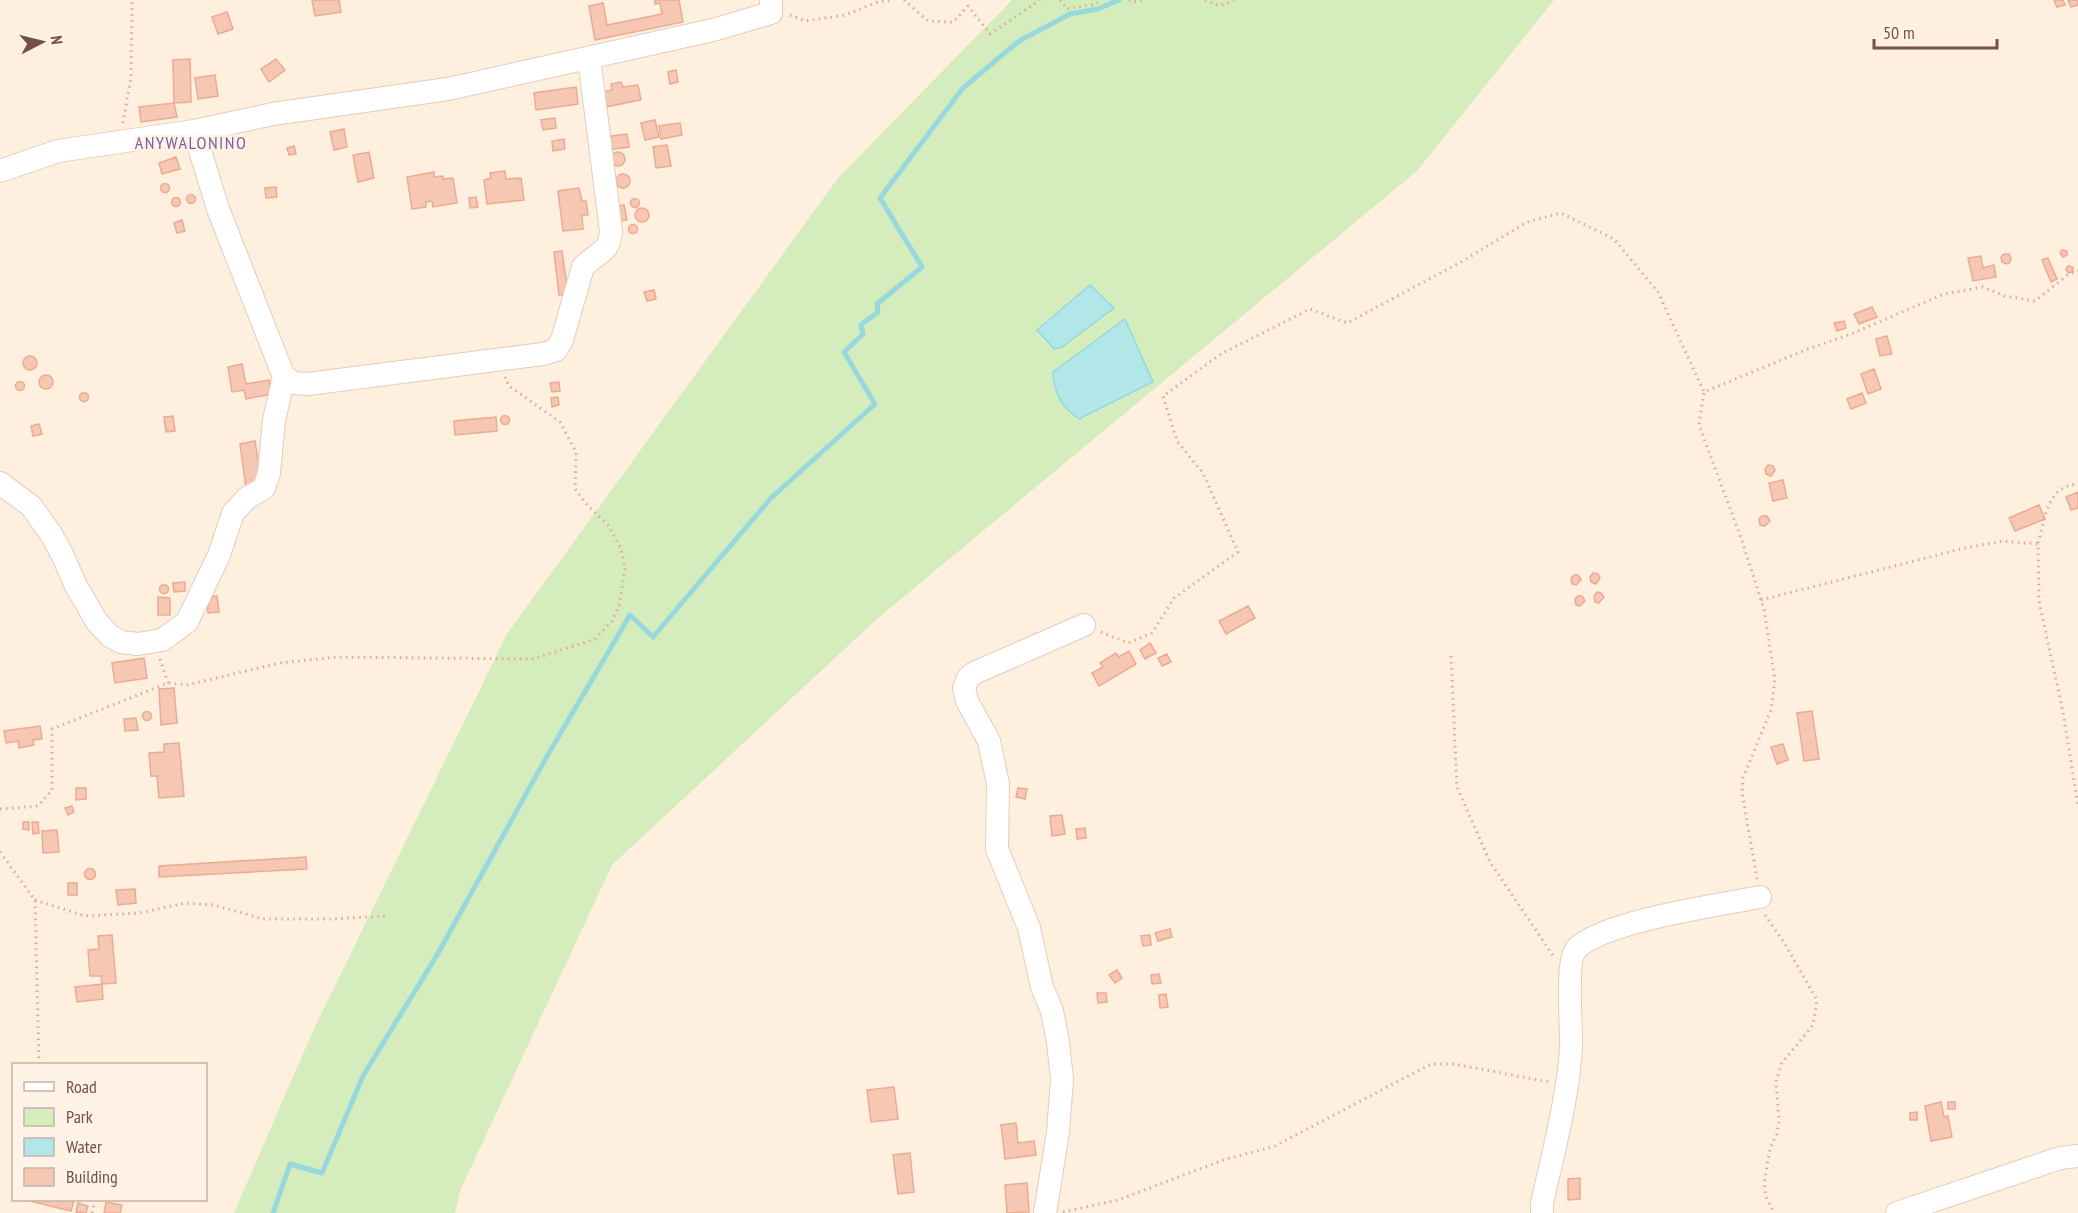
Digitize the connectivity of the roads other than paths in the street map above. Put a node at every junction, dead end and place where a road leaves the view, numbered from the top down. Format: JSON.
{"nodes":[{"id":1,"x":771,"y":7,"type":"edge"},
{"id":2,"x":589,"y":58,"type":"junction"},
{"id":3,"x":194,"y":131,"type":"junction"},
{"id":4,"x":0,"y":171,"type":"edge"},
{"id":5,"x":284,"y":377,"type":"junction"},
{"id":6,"x":0,"y":483,"type":"edge"},
{"id":7,"x":1084,"y":625,"type":"road end"},
{"id":8,"x":1760,"y":897,"type":"road end"},
{"id":9,"x":2078,"y":1156,"type":"edge"},
{"id":10,"x":1045,"y":1213,"type":"edge"},
{"id":11,"x":1542,"y":1213,"type":"edge"},
{"id":12,"x":1897,"y":1213,"type":"edge"}],
"edges":[{"from":1,"to":2,"type":"street"},
{"from":2,"to":3,"type":"street"},
{"from":2,"to":5,"type":"street"},
{"from":3,"to":4,"type":"street"},
{"from":3,"to":5,"type":"street"},
{"from":5,"to":6,"type":"street"},
{"from":7,"to":10,"type":"street"},
{"from":8,"to":11,"type":"street"},
{"from":9,"to":12,"type":"street"}]}
